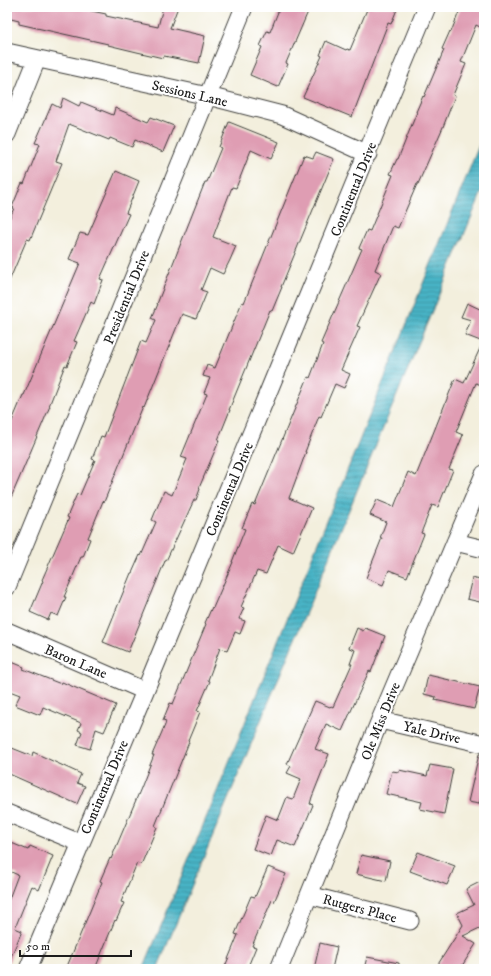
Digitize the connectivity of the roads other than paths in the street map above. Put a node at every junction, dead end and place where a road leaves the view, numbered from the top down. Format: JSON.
{"nodes":[{"id":1,"x":244,"y":7,"type":"edge"},
{"id":2,"x":427,"y":7,"type":"edge"},
{"id":3,"x":7,"y":52,"type":"edge"},
{"id":4,"x":37,"y":59,"type":"junction"},
{"id":5,"x":208,"y":96,"type":"junction"},
{"id":6,"x":7,"y":134,"type":"edge"},
{"id":7,"x":368,"y":154,"type":"junction"},
{"id":8,"x":484,"y":474,"type":"edge"},
{"id":9,"x":455,"y":542,"type":"junction"},
{"id":10,"x":484,"y":549,"type":"edge"},
{"id":11,"x":7,"y":588,"type":"edge"},
{"id":12,"x":7,"y":631,"type":"edge"},
{"id":13,"x":145,"y":691,"type":"junction"},
{"id":14,"x":380,"y":720,"type":"junction"},
{"id":15,"x":484,"y":744,"type":"edge"},
{"id":16,"x":7,"y":813,"type":"edge"},
{"id":17,"x":80,"y":843,"type":"junction"},
{"id":18,"x":309,"y":895,"type":"junction"},
{"id":19,"x":410,"y":921,"type":"dead end"},
{"id":20,"x":28,"y":969,"type":"edge"},
{"id":21,"x":279,"y":969,"type":"edge"}],
"edges":[{"from":1,"to":5,"type":"street","name":"Presidential Drive"},
{"from":2,"to":7,"type":"street","name":"Continental Drive"},
{"from":3,"to":4,"type":"street","name":"Sessions Lane"},
{"from":4,"to":5,"type":"street","name":"Sessions Lane"},
{"from":4,"to":6,"type":"street"},
{"from":5,"to":7,"type":"street","name":"Sessions Lane"},
{"from":5,"to":11,"type":"street","name":"Presidential Drive"},
{"from":7,"to":13,"type":"street","name":"Continental Drive"},
{"from":8,"to":9,"type":"street","name":"Ole Miss Drive"},
{"from":9,"to":10,"type":"street"},
{"from":9,"to":14,"type":"street","name":"Ole Miss Drive"},
{"from":12,"to":13,"type":"street","name":"Baron Lane"},
{"from":13,"to":17,"type":"street","name":"Continental Drive"},
{"from":14,"to":15,"type":"street","name":"Yale Drive"},
{"from":14,"to":18,"type":"street","name":"Ole Miss Drive"},
{"from":16,"to":17,"type":"street"},
{"from":17,"to":20,"type":"street","name":"Continental Drive"},
{"from":18,"to":19,"type":"street","name":"Rutgers Place"},
{"from":18,"to":21,"type":"street","name":"Ole Miss Drive"}]}
